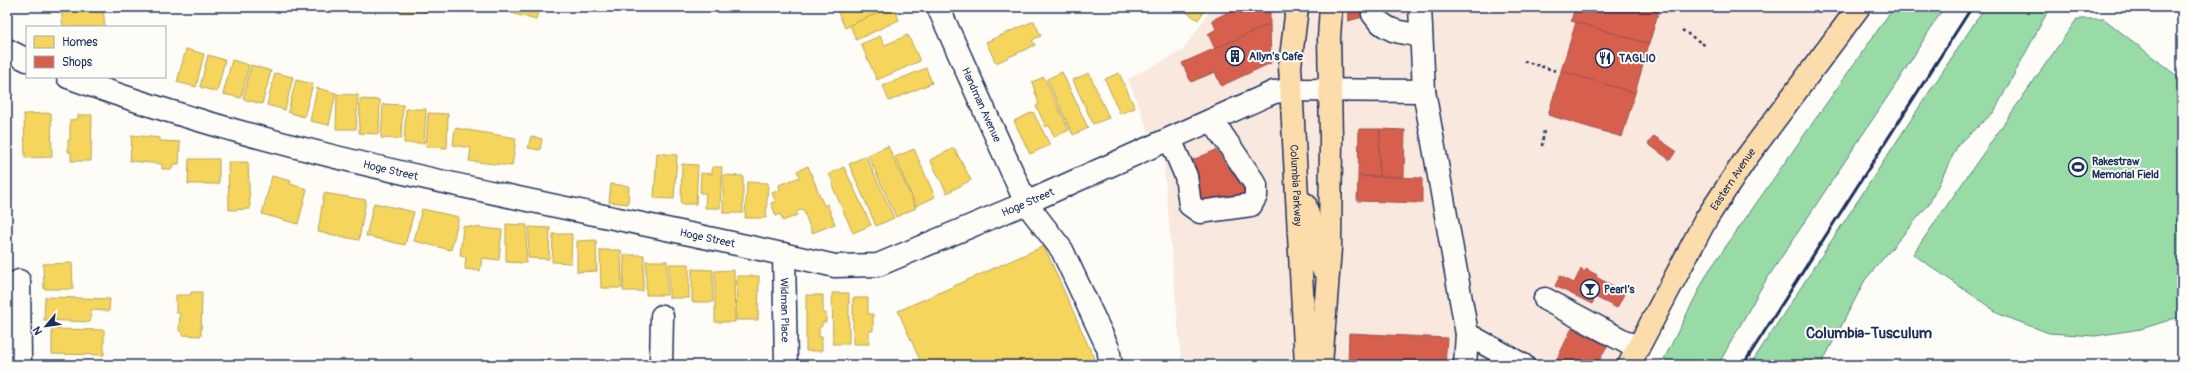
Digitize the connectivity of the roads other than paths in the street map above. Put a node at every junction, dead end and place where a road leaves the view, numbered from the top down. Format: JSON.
{"nodes":[{"id":1,"x":938,"y":7,"type":"edge"},
{"id":2,"x":1297,"y":7,"type":"edge"},
{"id":3,"x":1331,"y":7,"type":"edge"},
{"id":4,"x":1420,"y":7,"type":"edge"},
{"id":5,"x":1859,"y":7,"type":"edge"},
{"id":6,"x":1373,"y":14,"type":"dead end"},
{"id":7,"x":1421,"y":35,"type":"junction"},
{"id":8,"x":7,"y":50,"type":"edge"},
{"id":9,"x":26,"y":60,"type":"edge"},
{"id":10,"x":71,"y":78,"type":"edge"},
{"id":11,"x":1292,"y":90,"type":"junction"},
{"id":12,"x":1329,"y":91,"type":"junction"},
{"id":13,"x":1424,"y":91,"type":"junction"},
{"id":14,"x":1212,"y":120,"type":"junction"},
{"id":15,"x":1170,"y":139,"type":"junction"},
{"id":16,"x":1026,"y":203,"type":"junction"},
{"id":17,"x":784,"y":254,"type":"junction"},
{"id":18,"x":19,"y":281,"type":"dead end"},
{"id":19,"x":1327,"y":282,"type":"junction"},
{"id":20,"x":1545,"y":299,"type":"dead end"},
{"id":21,"x":662,"y":316,"type":"dead end"},
{"id":22,"x":1467,"y":334,"type":"junction"},
{"id":23,"x":1633,"y":357,"type":"edge"},
{"id":24,"x":15,"y":365,"type":"edge"},
{"id":25,"x":661,"y":365,"type":"edge"},
{"id":26,"x":786,"y":365,"type":"edge"},
{"id":27,"x":1111,"y":365,"type":"edge"},
{"id":28,"x":1306,"y":365,"type":"edge"},
{"id":29,"x":1321,"y":365,"type":"edge"},
{"id":30,"x":1464,"y":365,"type":"edge"},
{"id":31,"x":1523,"y":365,"type":"edge"}],
"edges":[{"from":1,"to":16,"type":"street","name":"Handman Avenue"},
{"from":2,"to":11,"type":"main road","name":"Columbia Parkway"},
{"from":3,"to":12,"type":"main road"},
{"from":4,"to":7,"type":"street"},
{"from":5,"to":23,"type":"main road","name":"Eastern Avenue"},
{"from":6,"to":7,"type":"street"},
{"from":7,"to":13,"type":"street"},
{"from":8,"to":9,"type":"street"},
{"from":10,"to":17,"type":"street","name":"Hoge Street"},
{"from":11,"to":12,"type":"street","name":"Hoge Street"},
{"from":11,"to":14,"type":"street","name":"Hoge Street"},
{"from":11,"to":19,"type":"main road"},
{"from":11,"to":28,"type":"main road","name":"Columbia Parkway"},
{"from":12,"to":13,"type":"street","name":"Hoge Street"},
{"from":12,"to":19,"type":"main road"},
{"from":13,"to":22,"type":"street"},
{"from":14,"to":15,"type":"street","name":"Hoge Street"},
{"from":14,"to":15,"type":"street"},
{"from":15,"to":16,"type":"street","name":"Hoge Street"},
{"from":16,"to":17,"type":"street","name":"Hoge Street"},
{"from":16,"to":27,"type":"street","name":"Handman Avenue"},
{"from":17,"to":26,"type":"street","name":"Widman Place"},
{"from":18,"to":24,"type":"street"},
{"from":19,"to":29,"type":"main road"},
{"from":20,"to":23,"type":"street"},
{"from":21,"to":25,"type":"street"},
{"from":22,"to":30,"type":"street"},
{"from":22,"to":31,"type":"street"}]}
